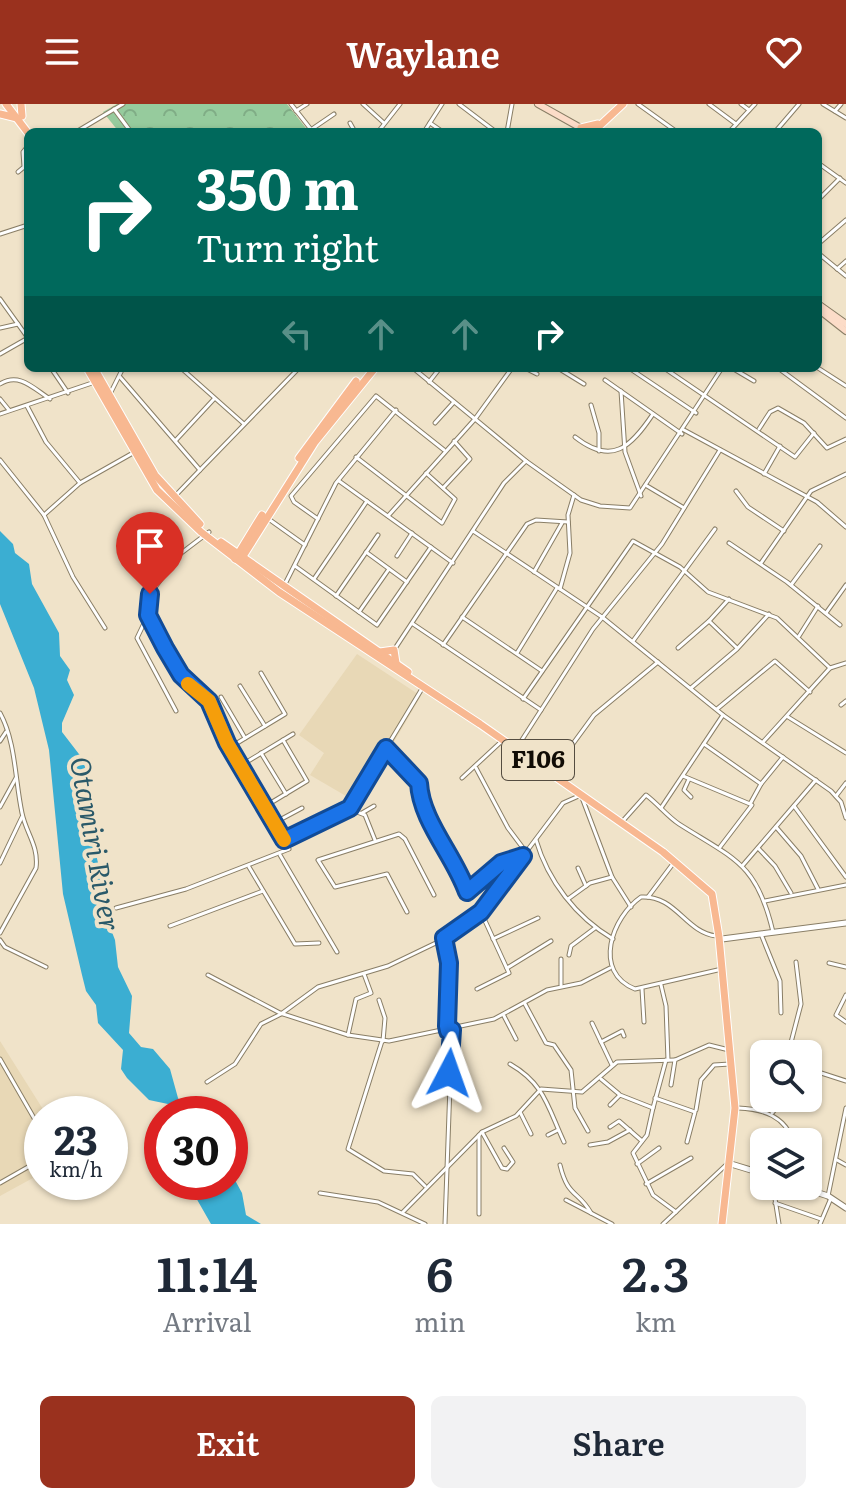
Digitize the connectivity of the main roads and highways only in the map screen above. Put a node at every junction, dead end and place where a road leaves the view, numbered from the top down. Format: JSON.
{"nodes":[{"id":1,"x":21,"y":104,"type":"edge"},
{"id":2,"x":535,"y":104,"type":"edge"},
{"id":3,"x":620,"y":104,"type":"edge"},
{"id":4,"x":6,"y":107,"type":"edge"},
{"id":5,"x":20,"y":117,"type":"junction"},
{"id":6,"x":27,"y":128,"type":"edge"},
{"id":7,"x":589,"y":128,"type":"edge"},
{"id":8,"x":592,"y":128,"type":"edge"},
{"id":9,"x":822,"y":310,"type":"edge"},
{"id":10,"x":843,"y":326,"type":"edge"},
{"id":11,"x":89,"y":372,"type":"edge"},
{"id":12,"x":96,"y":372,"type":"edge"},
{"id":13,"x":366,"y":372,"type":"edge"},
{"id":14,"x":372,"y":372,"type":"edge"},
{"id":15,"x":138,"y":450,"type":"junction"},
{"id":16,"x":207,"y":534,"type":"junction"},
{"id":17,"x":238,"y":559,"type":"junction"},
{"id":18,"x":376,"y":654,"type":"junction"},
{"id":19,"x":395,"y":666,"type":"junction"},
{"id":20,"x":480,"y":723,"type":"junction"},
{"id":21,"x":541,"y":764,"type":"junction"},
{"id":22,"x":622,"y":822,"type":"junction"},
{"id":23,"x":663,"y":850,"type":"junction"},
{"id":24,"x":721,"y":938,"type":"junction"},
{"id":25,"x":732,"y":1164,"type":"junction"},
{"id":26,"x":724,"y":1224,"type":"edge"}],
"edges":[{"from":1,"to":5,"type":"main road"},
{"from":2,"to":7,"type":"main road"},
{"from":3,"to":8,"type":"main road"},
{"from":4,"to":5,"type":"main road"},
{"from":4,"to":5,"type":"main road"},
{"from":5,"to":6,"type":"main road"},
{"from":9,"to":10,"type":"main road"},
{"from":11,"to":15,"type":"main road","number":"F106"},
{"from":12,"to":15,"type":"main road","number":"F106"},
{"from":13,"to":17,"type":"main road"},
{"from":14,"to":17,"type":"main road"},
{"from":15,"to":16,"type":"main road","number":"F106"},
{"from":15,"to":16,"type":"main road","number":"F106"},
{"from":16,"to":17,"type":"main road","number":"F106"},
{"from":17,"to":18,"type":"main road","number":"F106"},
{"from":17,"to":18,"type":"main road","number":"F106"},
{"from":18,"to":19,"type":"main road","number":"F106"},
{"from":18,"to":19,"type":"main road"},
{"from":19,"to":20,"type":"main road","number":"F106"},
{"from":19,"to":20,"type":"main road","number":"F106"},
{"from":20,"to":21,"type":"main road","number":"F106"},
{"from":20,"to":21,"type":"main road","number":"F106"},
{"from":21,"to":22,"type":"main road","number":"F106"},
{"from":21,"to":22,"type":"main road","number":"F106"},
{"from":22,"to":23,"type":"main road","number":"F106"},
{"from":23,"to":24,"type":"main road","number":"F106"},
{"from":23,"to":24,"type":"main road","number":"F106"},
{"from":24,"to":25,"type":"main road","number":"F106"},
{"from":24,"to":25,"type":"main road","number":"F106"},
{"from":25,"to":26,"type":"main road","number":"F106"}]}
